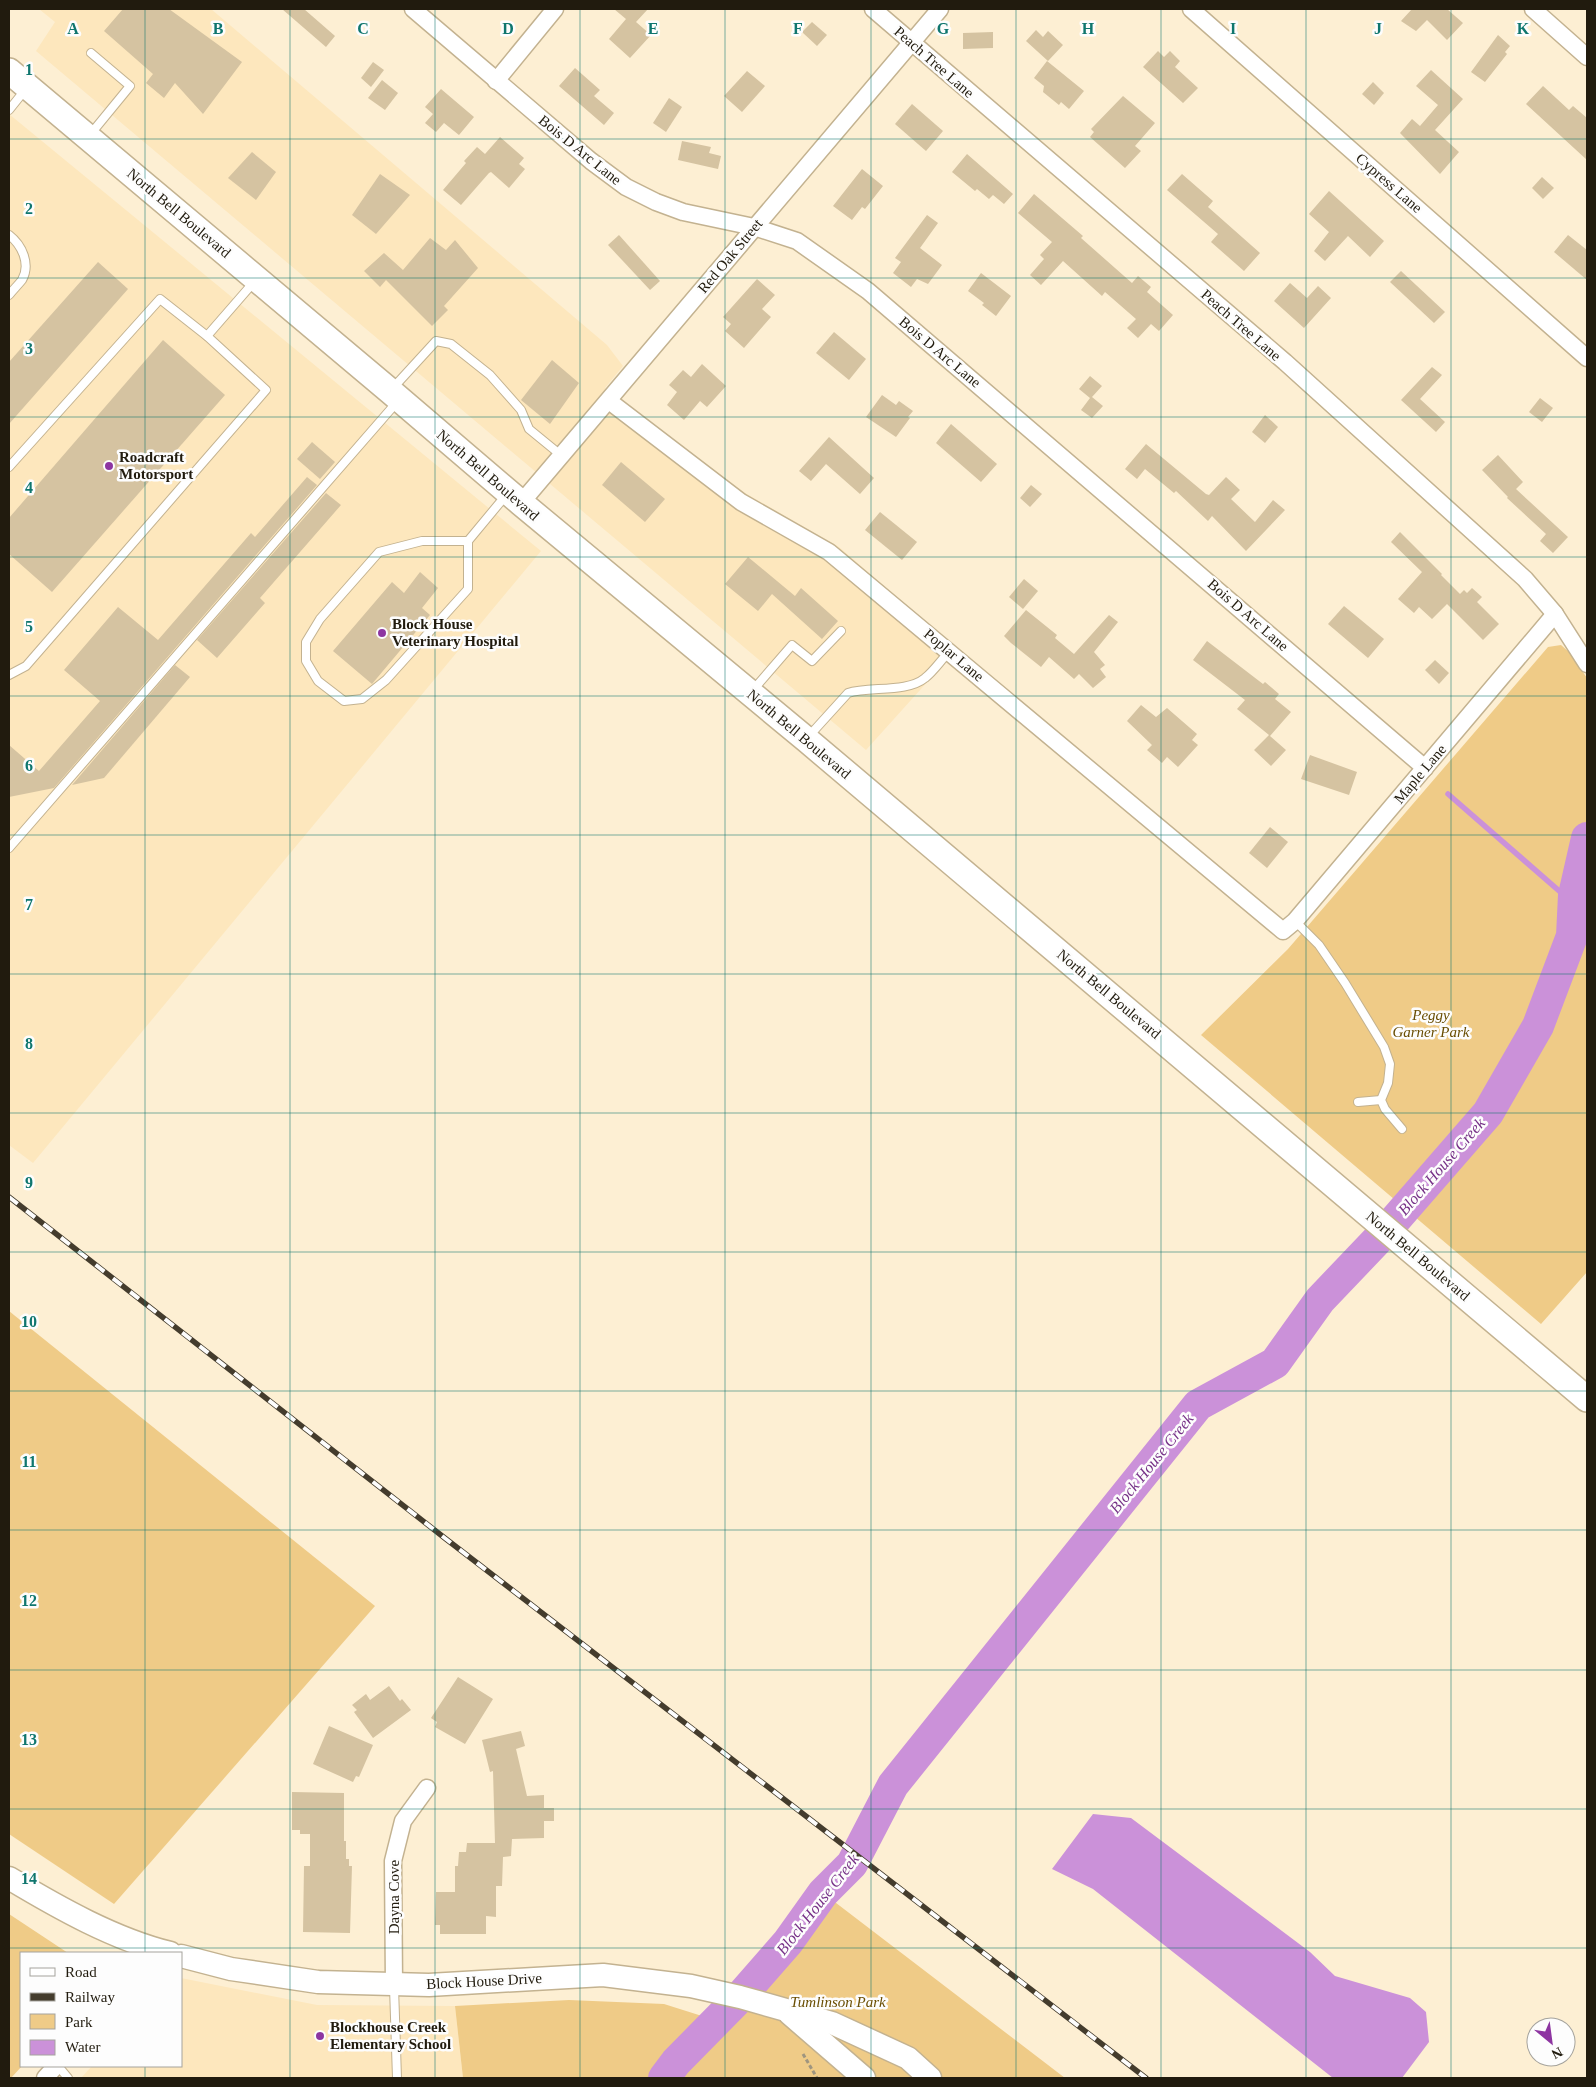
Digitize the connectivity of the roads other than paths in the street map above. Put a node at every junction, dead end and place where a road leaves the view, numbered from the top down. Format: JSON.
{"nodes":[{"id":1,"x":413,"y":9,"type":"edge"},
{"id":2,"x":555,"y":9,"type":"edge"},
{"id":3,"x":873,"y":9,"type":"edge"},
{"id":4,"x":940,"y":9,"type":"edge"},
{"id":5,"x":1191,"y":9,"type":"edge"},
{"id":6,"x":1532,"y":9,"type":"edge"},
{"id":7,"x":911,"y":43,"type":"junction"},
{"id":8,"x":92,"y":53,"type":"dead end"},
{"id":9,"x":1587,"y":57,"type":"edge"},
{"id":10,"x":18,"y":79,"type":"edge"},
{"id":11,"x":496,"y":81,"type":"junction"},
{"id":12,"x":9,"y":110,"type":"edge"},
{"id":13,"x":88,"y":137,"type":"junction"},
{"id":14,"x":754,"y":227,"type":"junction"},
{"id":15,"x":9,"y":235,"type":"edge"},
{"id":16,"x":257,"y":278,"type":"junction"},
{"id":17,"x":9,"y":295,"type":"edge"},
{"id":18,"x":207,"y":336,"type":"junction"},
{"id":19,"x":1587,"y":358,"type":"edge"},
{"id":20,"x":395,"y":395,"type":"junction"},
{"id":21,"x":609,"y":400,"type":"junction"},
{"id":22,"x":562,"y":456,"type":"junction"},
{"id":23,"x":9,"y":466,"type":"edge"},
{"id":24,"x":514,"y":498,"type":"junction"},
{"id":25,"x":468,"y":541,"type":"junction"},
{"id":26,"x":1555,"y":614,"type":"junction"},
{"id":27,"x":841,"y":631,"type":"dead end"},
{"id":28,"x":949,"y":652,"type":"junction"},
{"id":29,"x":1587,"y":664,"type":"edge"},
{"id":30,"x":9,"y":675,"type":"edge"},
{"id":31,"x":750,"y":693,"type":"junction"},
{"id":32,"x":806,"y":740,"type":"junction"},
{"id":33,"x":1425,"y":768,"type":"junction"},
{"id":34,"x":9,"y":848,"type":"edge"},
{"id":35,"x":1289,"y":926,"type":"junction"},
{"id":36,"x":1381,"y":1100,"type":"junction"},
{"id":37,"x":1358,"y":1102,"type":"dead end"},
{"id":38,"x":1402,"y":1129,"type":"dead end"},
{"id":39,"x":1587,"y":1399,"type":"edge"},
{"id":40,"x":427,"y":1788,"type":"dead end"},
{"id":41,"x":9,"y":1878,"type":"edge"},
{"id":42,"x":146,"y":1950,"type":"edge"},
{"id":43,"x":162,"y":1952,"type":"edge"},
{"id":44,"x":182,"y":1956,"type":"edge"},
{"id":45,"x":394,"y":1985,"type":"junction"},
{"id":46,"x":785,"y":2010,"type":"junction"},
{"id":47,"x":56,"y":2067,"type":"edge"},
{"id":48,"x":58,"y":2067,"type":"edge"},
{"id":49,"x":45,"y":2078,"type":"edge"},
{"id":50,"x":68,"y":2078,"type":"edge"},
{"id":51,"x":397,"y":2078,"type":"edge"},
{"id":52,"x":864,"y":2078,"type":"edge"},
{"id":53,"x":930,"y":2078,"type":"edge"}],
"edges":[{"from":1,"to":11,"type":"street","name":"Bois D Arc Lane"},
{"from":2,"to":11,"type":"street"},
{"from":3,"to":7,"type":"street","name":"Peach Tree Lane"},
{"from":4,"to":7,"type":"street","name":"Red Oak Street"},
{"from":5,"to":19,"type":"street","name":"Cypress Lane"},
{"from":6,"to":9,"type":"street"},
{"from":7,"to":14,"type":"street","name":"Red Oak Street"},
{"from":7,"to":26,"type":"street","name":"Peach Tree Lane"},
{"from":8,"to":13,"type":"lane"},
{"from":10,"to":12,"type":"lane"},
{"from":10,"to":13,"type":"main road","name":"North Bell Boulevard"},
{"from":11,"to":14,"type":"street","name":"Bois D Arc Lane"},
{"from":13,"to":16,"type":"main road","name":"North Bell Boulevard"},
{"from":14,"to":21,"type":"street","name":"Red Oak Street"},
{"from":14,"to":33,"type":"street","name":"Bois D Arc Lane"},
{"from":15,"to":17,"type":"lane"},
{"from":16,"to":18,"type":"lane"},
{"from":16,"to":20,"type":"main road","name":"North Bell Boulevard"},
{"from":18,"to":23,"type":"lane"},
{"from":18,"to":30,"type":"lane"},
{"from":20,"to":22,"type":"lane"},
{"from":20,"to":24,"type":"main road","name":"North Bell Boulevard"},
{"from":20,"to":34,"type":"lane"},
{"from":21,"to":22,"type":"street","name":"Red Oak Street"},
{"from":21,"to":28,"type":"street","name":"Poplar Lane"},
{"from":22,"to":24,"type":"street","name":"Red Oak Street"},
{"from":24,"to":25,"type":"lane"},
{"from":24,"to":31,"type":"main road","name":"North Bell Boulevard"},
{"from":25,"to":25,"type":"lane"},
{"from":26,"to":29,"type":"street","name":"Peach Tree Lane"},
{"from":26,"to":33,"type":"street","name":"Maple Lane"},
{"from":27,"to":31,"type":"lane"},
{"from":28,"to":32,"type":"lane"},
{"from":28,"to":35,"type":"street","name":"Poplar Lane"},
{"from":31,"to":32,"type":"main road","name":"North Bell Boulevard"},
{"from":32,"to":39,"type":"main road","name":"North Bell Boulevard"},
{"from":33,"to":35,"type":"street","name":"Maple Lane"},
{"from":35,"to":36,"type":"lane"},
{"from":36,"to":37,"type":"lane"},
{"from":36,"to":38,"type":"lane"},
{"from":40,"to":45,"type":"street","name":"Dayna Cove"},
{"from":41,"to":42,"type":"street"},
{"from":42,"to":43,"type":"street"},
{"from":44,"to":45,"type":"street","name":"Block House Drive"},
{"from":45,"to":46,"type":"street","name":"Block House Drive"},
{"from":45,"to":51,"type":"lane"},
{"from":46,"to":52,"type":"street","name":"Block House Drive"},
{"from":46,"to":53,"type":"street","name":"Block House Drive"},
{"from":47,"to":49,"type":"street"},
{"from":48,"to":50,"type":"lane"}]}
